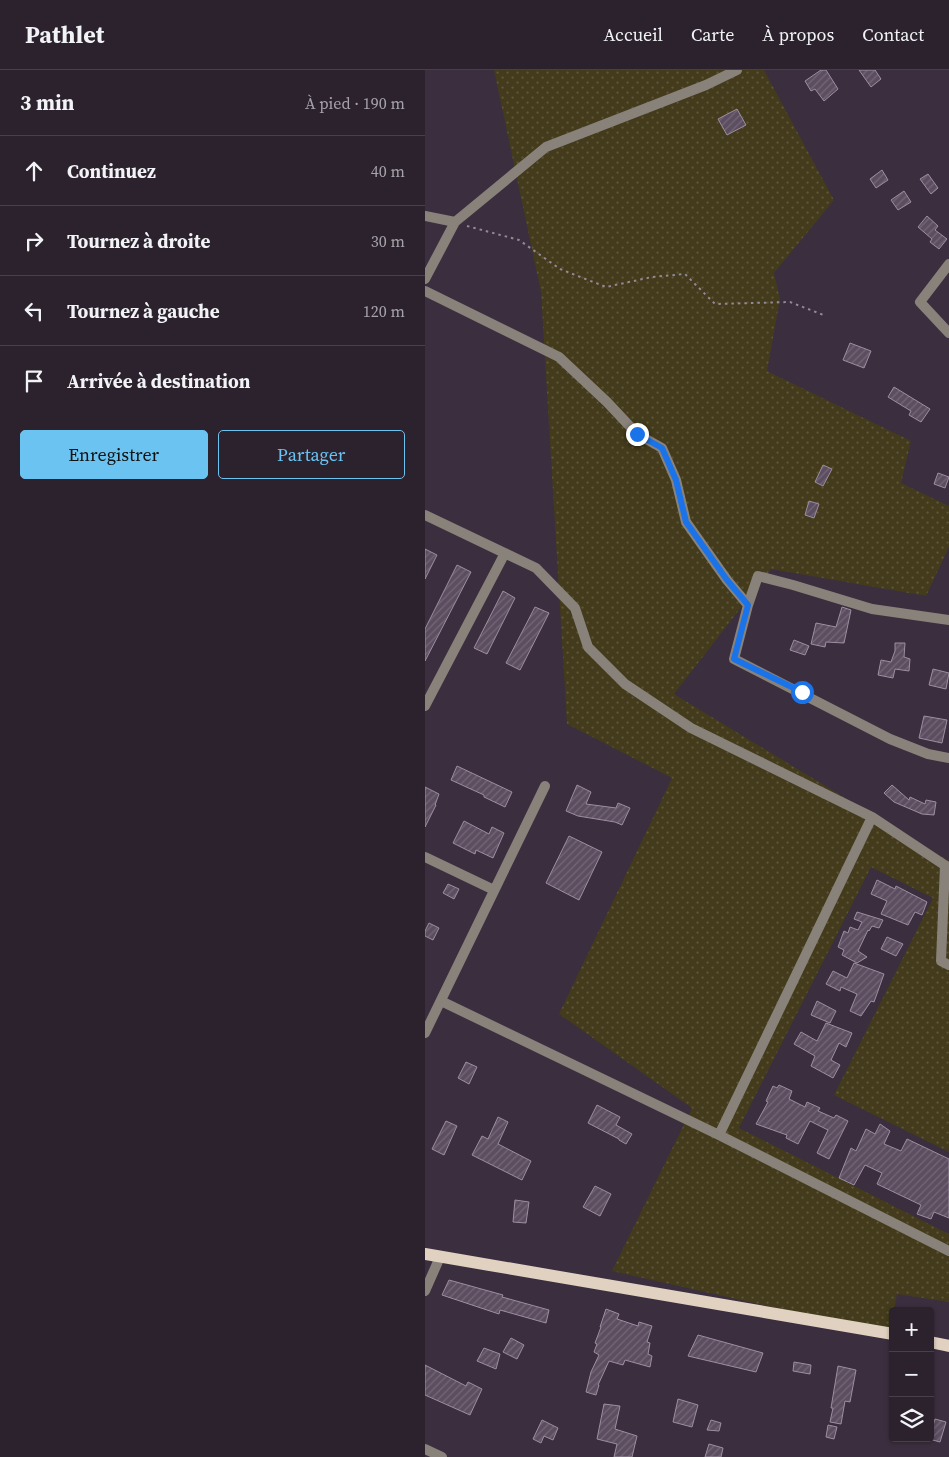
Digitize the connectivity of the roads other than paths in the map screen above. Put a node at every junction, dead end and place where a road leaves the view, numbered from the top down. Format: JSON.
{"nodes":[{"id":1,"x":737,"y":70,"type":"edge"},
{"id":2,"x":425,"y":216,"type":"edge"},
{"id":3,"x":455,"y":222,"type":"junction"},
{"id":4,"x":949,"y":264,"type":"edge"},
{"id":5,"x":425,"y":279,"type":"edge"},
{"id":6,"x":425,"y":291,"type":"edge"},
{"id":7,"x":949,"y":333,"type":"edge"},
{"id":8,"x":425,"y":515,"type":"edge"},
{"id":9,"x":505,"y":553,"type":"junction"},
{"id":10,"x":748,"y":605,"type":"junction"},
{"id":11,"x":949,"y":620,"type":"edge"},
{"id":12,"x":425,"y":706,"type":"edge"},
{"id":13,"x":949,"y":758,"type":"edge"},
{"id":14,"x":545,"y":786,"type":"dead end"},
{"id":15,"x":871,"y":817,"type":"junction"},
{"id":16,"x":425,"y":858,"type":"edge"},
{"id":17,"x":947,"y":867,"type":"edge"},
{"id":18,"x":494,"y":890,"type":"junction"},
{"id":19,"x":949,"y":965,"type":"edge"},
{"id":20,"x":441,"y":1001,"type":"junction"},
{"id":21,"x":425,"y":1033,"type":"edge"},
{"id":22,"x":719,"y":1135,"type":"junction"},
{"id":23,"x":949,"y":1251,"type":"edge"},
{"id":24,"x":425,"y":1254,"type":"edge"},
{"id":25,"x":440,"y":1257,"type":"junction"},
{"id":26,"x":425,"y":1291,"type":"edge"},
{"id":27,"x":889,"y":1333,"type":"edge"},
{"id":28,"x":934,"y":1343,"type":"edge"},
{"id":29,"x":949,"y":1346,"type":"edge"},
{"id":30,"x":425,"y":1449,"type":"edge"},
{"id":31,"x":442,"y":1457,"type":"edge"}],
"edges":[{"from":1,"to":3,"type":"street"},
{"from":2,"to":3,"type":"street"},
{"from":3,"to":5,"type":"street"},
{"from":4,"to":7,"type":"street"},
{"from":6,"to":10,"type":"street"},
{"from":8,"to":9,"type":"street"},
{"from":9,"to":12,"type":"street"},
{"from":9,"to":15,"type":"street"},
{"from":10,"to":11,"type":"street"},
{"from":10,"to":13,"type":"street"},
{"from":14,"to":18,"type":"street"},
{"from":15,"to":17,"type":"street"},
{"from":15,"to":22,"type":"street"},
{"from":16,"to":18,"type":"street"},
{"from":17,"to":19,"type":"street"},
{"from":18,"to":20,"type":"street"},
{"from":20,"to":21,"type":"street"},
{"from":20,"to":22,"type":"street"},
{"from":22,"to":23,"type":"street"},
{"from":24,"to":25,"type":"main road"},
{"from":25,"to":26,"type":"street"},
{"from":25,"to":27,"type":"main road"},
{"from":28,"to":29,"type":"main road"},
{"from":30,"to":31,"type":"street"}]}
